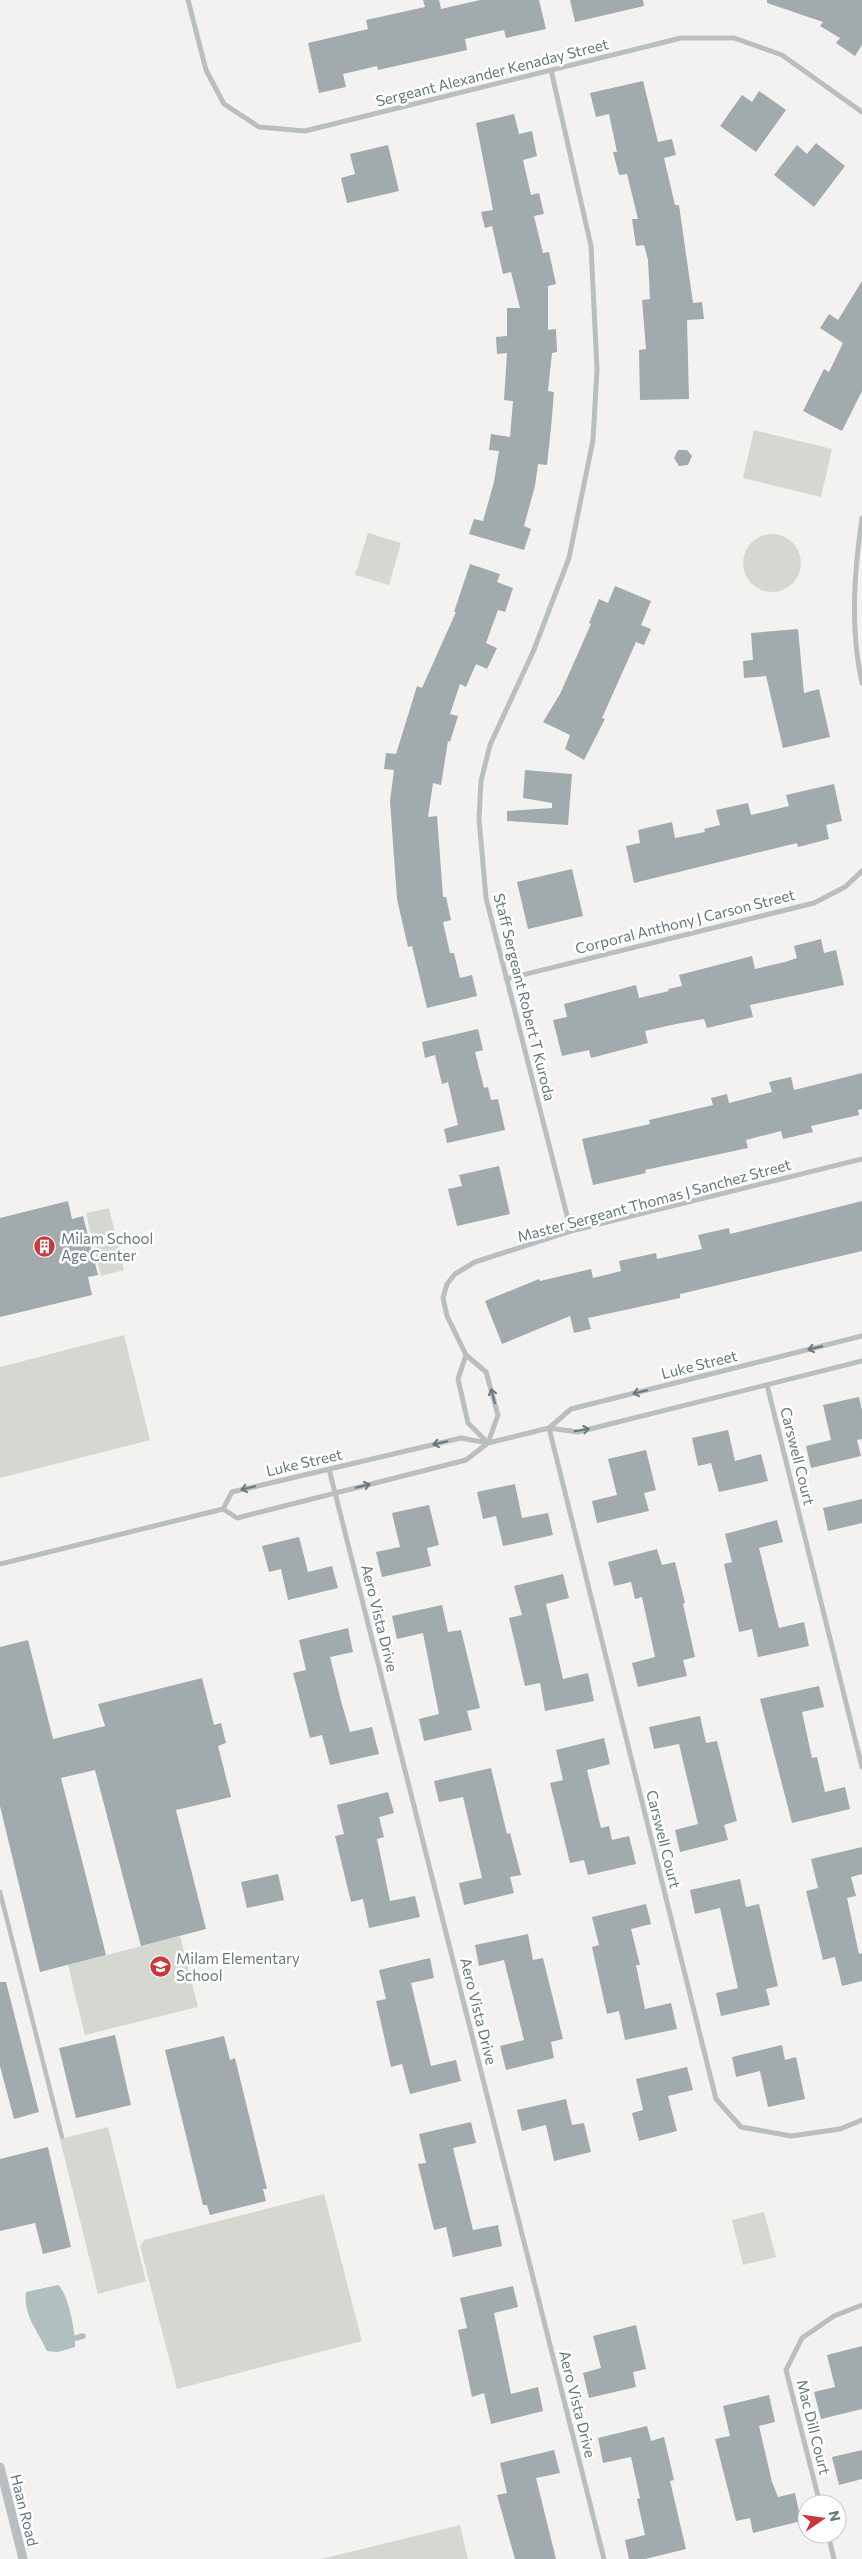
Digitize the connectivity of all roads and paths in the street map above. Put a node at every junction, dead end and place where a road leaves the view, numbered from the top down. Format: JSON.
{"nodes":[{"id":1,"x":188,"y":0,"type":"edge"},
{"id":2,"x":551,"y":70,"type":"junction"},
{"id":3,"x":862,"y":112,"type":"edge"},
{"id":4,"x":862,"y":518,"type":"edge"},
{"id":5,"x":862,"y":683,"type":"edge"},
{"id":6,"x":862,"y":871,"type":"edge"},
{"id":7,"x":506,"y":979,"type":"junction"},
{"id":8,"x":862,"y":1159,"type":"edge"},
{"id":9,"x":571,"y":1231,"type":"junction"},
{"id":10,"x":862,"y":1336,"type":"edge"},
{"id":11,"x":466,"y":1354,"type":"junction"},
{"id":12,"x":862,"y":1361,"type":"edge"},
{"id":13,"x":767,"y":1384,"type":"junction"},
{"id":14,"x":549,"y":1428,"type":"junction"},
{"id":15,"x":488,"y":1443,"type":"junction"},
{"id":16,"x":329,"y":1469,"type":"junction"},
{"id":17,"x":335,"y":1493,"type":"junction"},
{"id":18,"x":223,"y":1509,"type":"junction"},
{"id":19,"x":0,"y":1564,"type":"edge"},
{"id":20,"x":862,"y":1767,"type":"edge"},
{"id":21,"x":0,"y":1892,"type":"edge"},
{"id":22,"x":862,"y":2120,"type":"edge"},
{"id":23,"x":62,"y":2138,"type":"dead end"},
{"id":24,"x":862,"y":2305,"type":"edge"},
{"id":25,"x":0,"y":2467,"type":"edge"},
{"id":26,"x":817,"y":2494,"type":"edge"},
{"id":27,"x":830,"y":2544,"type":"edge"},
{"id":28,"x":23,"y":2559,"type":"edge"},
{"id":29,"x":604,"y":2559,"type":"edge"},
{"id":30,"x":834,"y":2559,"type":"edge"}],
"edges":[{"from":1,"to":2,"type":"street","name":"Sergeant Alexander Kenaday Street"},
{"from":2,"to":3,"type":"street","name":"Sergeant Alexander Kenaday Street"},
{"from":2,"to":7,"type":"street","name":"Staff Sergeant Robert T Kuroda"},
{"from":4,"to":5,"type":"street"},
{"from":6,"to":7,"type":"street","name":"Corporal Anthony J Carson Street"},
{"from":7,"to":9,"type":"street","name":"Staff Sergeant Robert T Kuroda"},
{"from":8,"to":9,"type":"street","name":"Master Sergeant Thomas J Sanchez Street"},
{"from":9,"to":11,"type":"street","name":"Master Sergeant Thomas J Sanchez Street"},
{"from":10,"to":14,"type":"street","name":"Luke Street","one_way":true},
{"from":11,"to":15,"type":"street"},
{"from":15,"to":11,"type":"street","name":"Master Sergeant Thomas J Sanchez Street","one_way":true},
{"from":12,"to":13,"type":"street","name":"Luke Street"},
{"from":14,"to":13,"type":"street","name":"Luke Street","one_way":true},
{"from":13,"to":20,"type":"street","name":"Carswell Court"},
{"from":14,"to":15,"type":"street","name":"Luke Street"},
{"from":14,"to":22,"type":"street","name":"Carswell Court"},
{"from":15,"to":16,"type":"street","name":"Luke Street","one_way":true},
{"from":17,"to":15,"type":"street","name":"Luke Street","one_way":true},
{"from":16,"to":17,"type":"street","name":"Aero Vista Drive"},
{"from":16,"to":18,"type":"street","name":"Luke Street","one_way":true},
{"from":17,"to":18,"type":"street","name":"Luke Street"},
{"from":17,"to":29,"type":"street","name":"Aero Vista Drive"},
{"from":18,"to":19,"type":"street"},
{"from":21,"to":23,"type":"street"},
{"from":24,"to":26,"type":"street","name":"Mac Dill Court"},
{"from":25,"to":28,"type":"street","name":"Haan Road"},
{"from":27,"to":30,"type":"street"}]}
